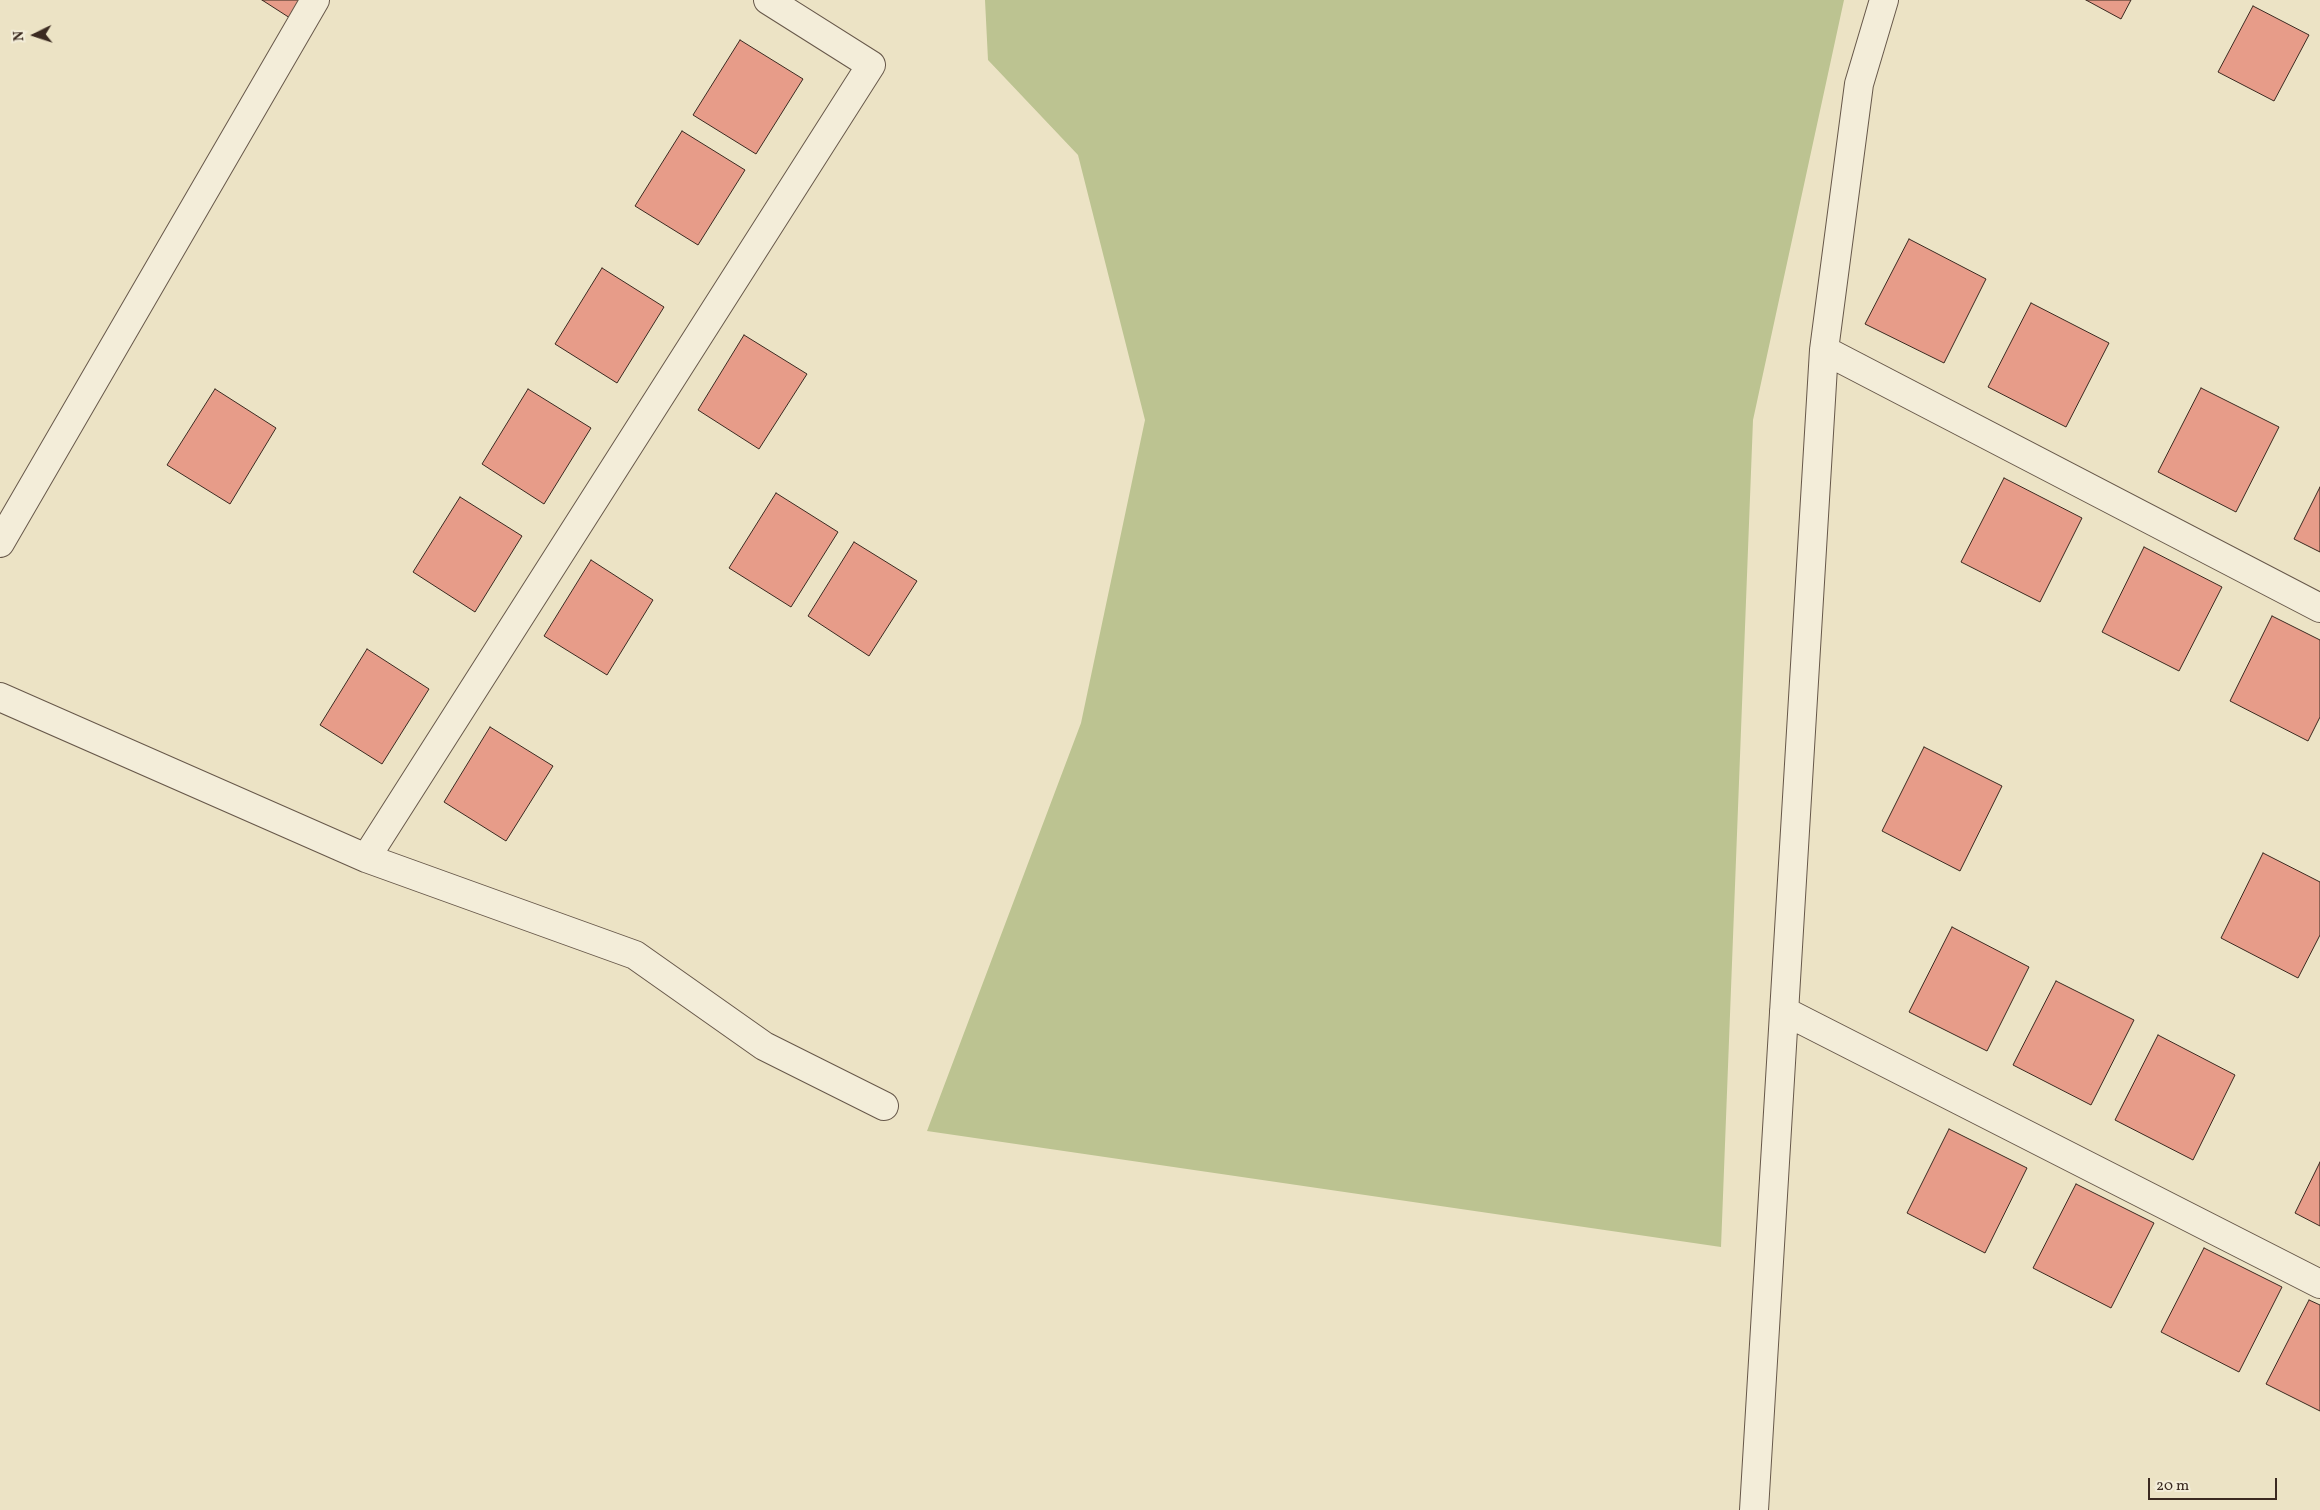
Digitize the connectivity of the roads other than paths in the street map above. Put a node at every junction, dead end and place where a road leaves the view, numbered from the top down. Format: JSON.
{"nodes":[{"id":1,"x":315,"y":0,"type":"edge"},
{"id":2,"x":768,"y":0,"type":"edge"},
{"id":3,"x":1884,"y":0,"type":"edge"},
{"id":4,"x":1824,"y":350,"type":"junction"},
{"id":5,"x":0,"y":543,"type":"edge"},
{"id":6,"x":2320,"y":608,"type":"edge"},
{"id":7,"x":0,"y":697,"type":"edge"},
{"id":8,"x":366,"y":858,"type":"junction"},
{"id":9,"x":1784,"y":1011,"type":"junction"},
{"id":10,"x":884,"y":1106,"type":"dead end"},
{"id":11,"x":2320,"y":1284,"type":"edge"},
{"id":12,"x":1754,"y":1510,"type":"edge"}],
"edges":[{"from":1,"to":5,"type":"street"},
{"from":2,"to":8,"type":"street"},
{"from":3,"to":4,"type":"street"},
{"from":4,"to":6,"type":"street"},
{"from":4,"to":9,"type":"street"},
{"from":7,"to":8,"type":"street"},
{"from":8,"to":10,"type":"street"},
{"from":9,"to":11,"type":"street"},
{"from":9,"to":12,"type":"street"}]}
